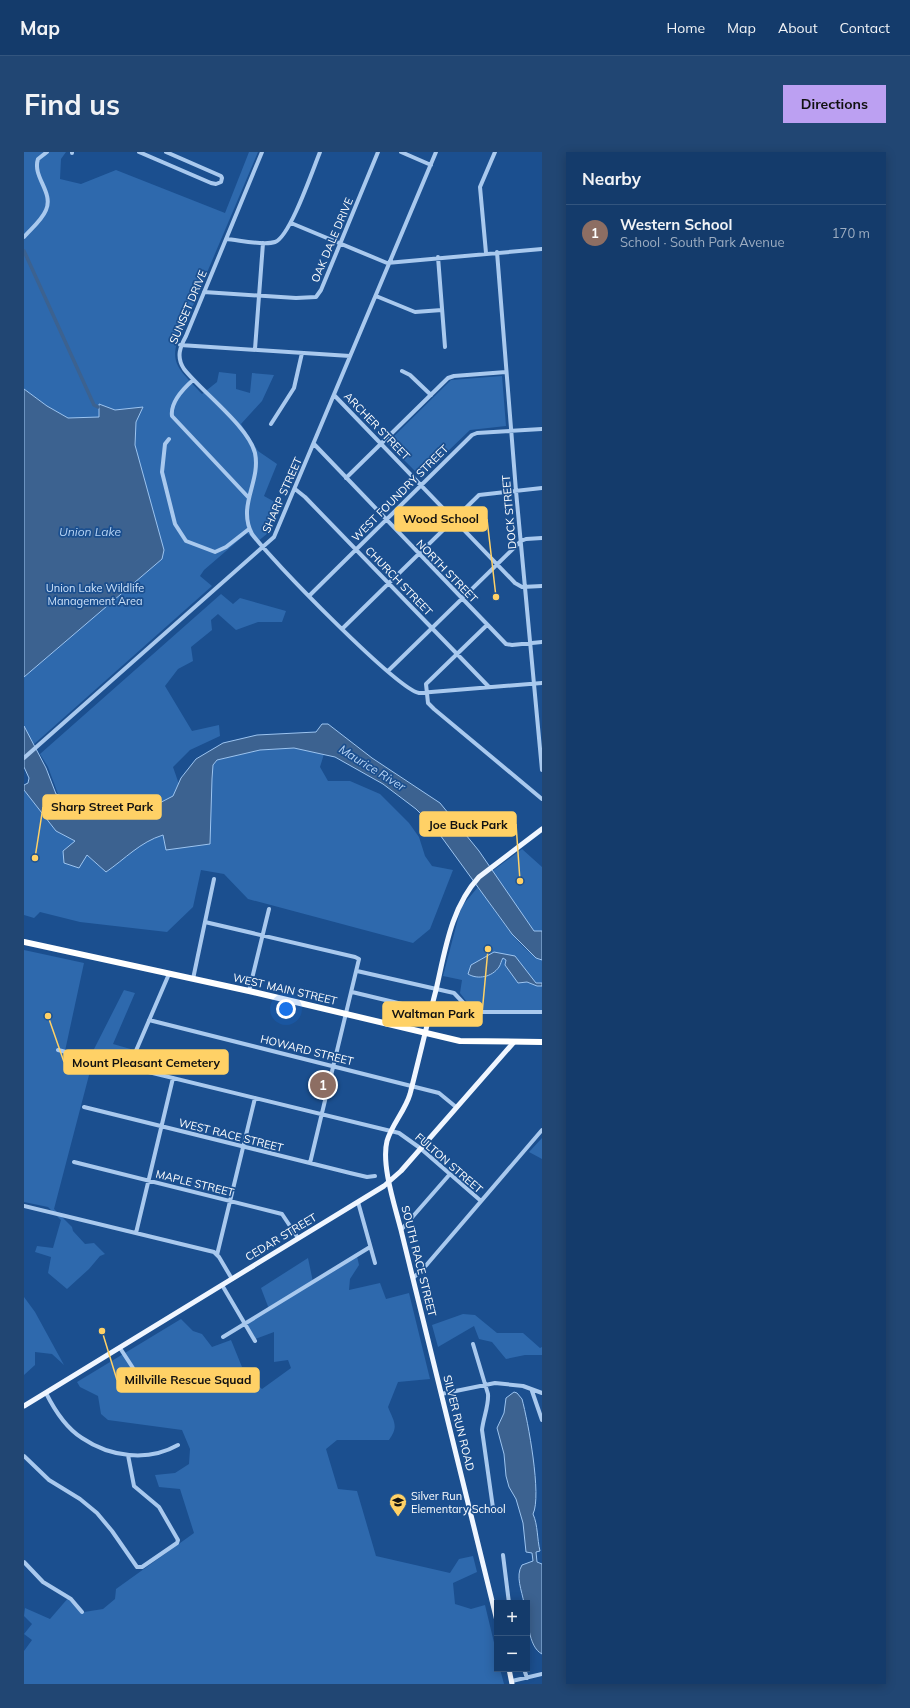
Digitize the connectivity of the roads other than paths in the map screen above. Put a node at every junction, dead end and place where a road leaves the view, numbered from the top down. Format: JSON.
{"nodes":[{"id":1,"x":47,"y":152,"type":"edge"},
{"id":2,"x":139,"y":152,"type":"edge"},
{"id":3,"x":166,"y":152,"type":"edge"},
{"id":4,"x":262,"y":152,"type":"edge"},
{"id":5,"x":320,"y":152,"type":"edge"},
{"id":6,"x":378,"y":152,"type":"edge"},
{"id":7,"x":401,"y":152,"type":"edge"},
{"id":8,"x":436,"y":152,"type":"edge"},
{"id":9,"x":495,"y":152,"type":"edge"},
{"id":10,"x":431,"y":165,"type":"junction"},
{"id":11,"x":291,"y":223,"type":"junction"},
{"id":12,"x":24,"y":237,"type":"edge"},
{"id":13,"x":226,"y":239,"type":"junction"},
{"id":14,"x":263,"y":243,"type":"junction"},
{"id":15,"x":340,"y":244,"type":"junction"},
{"id":16,"x":542,"y":249,"type":"edge"},
{"id":17,"x":497,"y":252,"type":"junction"},
{"id":18,"x":486,"y":253,"type":"junction"},
{"id":19,"x":438,"y":257,"type":"junction"},
{"id":20,"x":390,"y":262,"type":"junction"},
{"id":21,"x":204,"y":292,"type":"junction"},
{"id":22,"x":259,"y":296,"type":"junction"},
{"id":23,"x":376,"y":296,"type":"junction"},
{"id":24,"x":442,"y":310,"type":"junction"},
{"id":25,"x":180,"y":345,"type":"junction"},
{"id":26,"x":445,"y":347,"type":"dead end"},
{"id":27,"x":255,"y":349,"type":"junction"},
{"id":28,"x":302,"y":353,"type":"junction"},
{"id":29,"x":350,"y":356,"type":"junction"},
{"id":30,"x":402,"y":371,"type":"dead end"},
{"id":31,"x":506,"y":372,"type":"junction"},
{"id":32,"x":193,"y":380,"type":"junction"},
{"id":33,"x":334,"y":395,"type":"junction"},
{"id":34,"x":430,"y":395,"type":"junction"},
{"id":35,"x":271,"y":424,"type":"dead end"},
{"id":36,"x":542,"y":429,"type":"edge"},
{"id":37,"x":511,"y":431,"type":"junction"},
{"id":38,"x":169,"y":439,"type":"dead end"},
{"id":39,"x":381,"y":443,"type":"junction"},
{"id":40,"x":314,"y":444,"type":"junction"},
{"id":41,"x":346,"y":478,"type":"junction"},
{"id":42,"x":421,"y":485,"type":"junction"},
{"id":43,"x":542,"y":488,"type":"edge"},
{"id":44,"x":295,"y":489,"type":"junction"},
{"id":45,"x":516,"y":491,"type":"junction"},
{"id":46,"x":249,"y":498,"type":"junction"},
{"id":47,"x":454,"y":519,"type":"junction"},
{"id":48,"x":386,"y":520,"type":"junction"},
{"id":49,"x":249,"y":529,"type":"junction"},
{"id":50,"x":542,"y":538,"type":"edge"},
{"id":51,"x":521,"y":541,"type":"junction"},
{"id":52,"x":264,"y":548,"type":"junction"},
{"id":53,"x":356,"y":549,"type":"junction"},
{"id":54,"x":418,"y":553,"type":"junction"},
{"id":55,"x":498,"y":565,"type":"junction"},
{"id":56,"x":388,"y":583,"type":"junction"},
{"id":57,"x":542,"y":586,"type":"edge"},
{"id":58,"x":525,"y":587,"type":"junction"},
{"id":59,"x":309,"y":596,"type":"junction"},
{"id":60,"x":462,"y":599,"type":"junction"},
{"id":61,"x":487,"y":625,"type":"junction"},
{"id":62,"x":342,"y":628,"type":"junction"},
{"id":63,"x":432,"y":628,"type":"junction"},
{"id":64,"x":542,"y":642,"type":"edge"},
{"id":65,"x":530,"y":643,"type":"junction"},
{"id":66,"x":458,"y":654,"type":"junction"},
{"id":67,"x":388,"y":671,"type":"junction"},
{"id":68,"x":542,"y":683,"type":"edge"},
{"id":69,"x":533,"y":684,"type":"junction"},
{"id":70,"x":489,"y":687,"type":"junction"},
{"id":71,"x":426,"y":692,"type":"junction"},
{"id":72,"x":541,"y":753,"type":"edge"},
{"id":73,"x":24,"y":758,"type":"edge"},
{"id":74,"x":542,"y":770,"type":"edge"},
{"id":75,"x":542,"y":800,"type":"edge"},
{"id":76,"x":542,"y":829,"type":"edge"},
{"id":77,"x":214,"y":879,"type":"dead end"},
{"id":78,"x":269,"y":908,"type":"dead end"},
{"id":79,"x":205,"y":922,"type":"junction"},
{"id":80,"x":263,"y":935,"type":"junction"},
{"id":81,"x":24,"y":942,"type":"edge"},
{"id":82,"x":357,"y":971,"type":"junction"},
{"id":83,"x":168,"y":974,"type":"junction"},
{"id":84,"x":193,"y":979,"type":"junction"},
{"id":85,"x":436,"y":989,"type":"junction"},
{"id":86,"x":249,"y":991,"type":"junction"},
{"id":87,"x":352,"y":992,"type":"junction"},
{"id":88,"x":430,"y":1011,"type":"junction"},
{"id":89,"x":472,"y":1012,"type":"junction"},
{"id":90,"x":542,"y":1012,"type":"edge"},
{"id":91,"x":347,"y":1014,"type":"junction"},
{"id":92,"x":149,"y":1020,"type":"junction"},
{"id":93,"x":425,"y":1034,"type":"junction"},
{"id":94,"x":514,"y":1042,"type":"junction"},
{"id":95,"x":542,"y":1042,"type":"edge"},
{"id":96,"x":58,"y":1050,"type":"dead end"},
{"id":97,"x":334,"y":1066,"type":"junction"},
{"id":98,"x":129,"y":1067,"type":"junction"},
{"id":99,"x":174,"y":1078,"type":"junction"},
{"id":100,"x":412,"y":1086,"type":"junction"},
{"id":101,"x":255,"y":1098,"type":"junction"},
{"id":102,"x":84,"y":1107,"type":"dead end"},
{"id":103,"x":456,"y":1107,"type":"junction"},
{"id":104,"x":322,"y":1115,"type":"junction"},
{"id":105,"x":162,"y":1127,"type":"junction"},
{"id":106,"x":542,"y":1130,"type":"edge"},
{"id":107,"x":391,"y":1132,"type":"junction"},
{"id":108,"x":243,"y":1147,"type":"junction"},
{"id":109,"x":420,"y":1148,"type":"junction"},
{"id":110,"x":74,"y":1162,"type":"dead end"},
{"id":111,"x":310,"y":1163,"type":"junction"},
{"id":112,"x":450,"y":1174,"type":"junction"},
{"id":113,"x":375,"y":1176,"type":"dead end"},
{"id":114,"x":149,"y":1181,"type":"junction"},
{"id":115,"x":389,"y":1181,"type":"junction"},
{"id":116,"x":230,"y":1200,"type":"junction"},
{"id":117,"x":481,"y":1201,"type":"junction"},
{"id":118,"x":358,"y":1202,"type":"junction"},
{"id":119,"x":24,"y":1206,"type":"edge"},
{"id":120,"x":401,"y":1230,"type":"junction"},
{"id":121,"x":136,"y":1233,"type":"junction"},
{"id":122,"x":298,"y":1238,"type":"junction"},
{"id":123,"x":370,"y":1247,"type":"junction"},
{"id":124,"x":217,"y":1255,"type":"junction"},
{"id":125,"x":374,"y":1263,"type":"dead end"},
{"id":126,"x":413,"y":1278,"type":"junction"},
{"id":127,"x":232,"y":1279,"type":"junction"},
{"id":128,"x":222,"y":1285,"type":"junction"},
{"id":129,"x":245,"y":1324,"type":"junction"},
{"id":130,"x":223,"y":1337,"type":"dead end"},
{"id":131,"x":255,"y":1341,"type":"dead end"},
{"id":132,"x":473,"y":1344,"type":"dead end"},
{"id":133,"x":430,"y":1346,"type":"joint"},
{"id":134,"x":120,"y":1348,"type":"junction"},
{"id":135,"x":486,"y":1384,"type":"junction"},
{"id":136,"x":144,"y":1385,"type":"dead end"},
{"id":137,"x":532,"y":1390,"type":"junction"},
{"id":138,"x":46,"y":1393,"type":"junction"},
{"id":139,"x":542,"y":1393,"type":"edge"},
{"id":140,"x":441,"y":1394,"type":"junction"},
{"id":141,"x":24,"y":1406,"type":"edge"},
{"id":142,"x":542,"y":1420,"type":"edge"},
{"id":143,"x":178,"y":1445,"type":"dead end"},
{"id":144,"x":128,"y":1455,"type":"junction"},
{"id":145,"x":24,"y":1456,"type":"edge"},
{"id":146,"x":493,"y":1508,"type":"dead end"},
{"id":147,"x":503,"y":1555,"type":"dead end"},
{"id":148,"x":24,"y":1562,"type":"edge"},
{"id":149,"x":509,"y":1600,"type":"edge"},
{"id":150,"x":494,"y":1609,"type":"edge"},
{"id":151,"x":82,"y":1612,"type":"dead end"},
{"id":152,"x":510,"y":1672,"type":"edge"},
{"id":153,"x":525,"y":1672,"type":"edge"},
{"id":154,"x":542,"y":1674,"type":"edge"},
{"id":155,"x":527,"y":1678,"type":"junction"},
{"id":156,"x":512,"y":1683,"type":"edge"}],
"edges":[{"from":1,"to":12,"type":"street"},
{"from":2,"to":3,"type":"street"},
{"from":4,"to":13,"type":"street","name":"SUNSET DRIVE"},
{"from":5,"to":11,"type":"street"},
{"from":6,"to":15,"type":"street","name":"OAK DALE DRIVE"},
{"from":7,"to":10,"type":"street"},
{"from":8,"to":10,"type":"street","name":"SHARP STREET"},
{"from":9,"to":18,"type":"street"},
{"from":10,"to":20,"type":"street","name":"SHARP STREET"},
{"from":11,"to":14,"type":"street"},
{"from":11,"to":15,"type":"street"},
{"from":13,"to":14,"type":"street"},
{"from":13,"to":21,"type":"street","name":"SUNSET DRIVE"},
{"from":14,"to":22,"type":"street"},
{"from":15,"to":20,"type":"street"},
{"from":15,"to":22,"type":"street","name":"OAK DALE DRIVE"},
{"from":16,"to":17,"type":"street"},
{"from":17,"to":18,"type":"street"},
{"from":17,"to":31,"type":"street","name":"DOCK STREET"},
{"from":18,"to":19,"type":"street"},
{"from":19,"to":20,"type":"street"},
{"from":19,"to":24,"type":"street"},
{"from":20,"to":23,"type":"street","name":"SHARP STREET"},
{"from":21,"to":22,"type":"street","name":"OAK DALE DRIVE"},
{"from":21,"to":25,"type":"street","name":"SUNSET DRIVE"},
{"from":22,"to":27,"type":"street"},
{"from":23,"to":24,"type":"street"},
{"from":23,"to":29,"type":"street","name":"SHARP STREET"},
{"from":24,"to":26,"type":"street"},
{"from":25,"to":27,"type":"street"},
{"from":25,"to":32,"type":"street","name":"SUNSET DRIVE"},
{"from":27,"to":28,"type":"street"},
{"from":28,"to":29,"type":"street"},
{"from":28,"to":35,"type":"street"},
{"from":29,"to":33,"type":"street","name":"SHARP STREET"},
{"from":30,"to":34,"type":"street"},
{"from":31,"to":34,"type":"street"},
{"from":31,"to":37,"type":"street","name":"DOCK STREET"},
{"from":32,"to":46,"type":"street","name":"SUNSET DRIVE"},
{"from":32,"to":46,"type":"street"},
{"from":33,"to":39,"type":"street","name":"ARCHER STREET"},
{"from":33,"to":40,"type":"street","name":"SHARP STREET"},
{"from":34,"to":39,"type":"street"},
{"from":36,"to":37,"type":"street","name":"WEST FOUNDRY STREET"},
{"from":37,"to":42,"type":"street","name":"WEST FOUNDRY STREET"},
{"from":37,"to":45,"type":"street","name":"DOCK STREET"},
{"from":38,"to":49,"type":"street"},
{"from":39,"to":41,"type":"street"},
{"from":39,"to":42,"type":"street","name":"ARCHER STREET"},
{"from":40,"to":41,"type":"street","name":"NORTH STREET"},
{"from":40,"to":44,"type":"street","name":"SHARP STREET"},
{"from":41,"to":48,"type":"street","name":"NORTH STREET"},
{"from":42,"to":47,"type":"street","name":"ARCHER STREET"},
{"from":42,"to":48,"type":"street","name":"WEST FOUNDRY STREET"},
{"from":43,"to":45,"type":"street"},
{"from":44,"to":52,"type":"street","name":"SHARP STREET"},
{"from":44,"to":53,"type":"street","name":"CHURCH STREET"},
{"from":45,"to":47,"type":"street"},
{"from":45,"to":51,"type":"street","name":"DOCK STREET"},
{"from":46,"to":49,"type":"street","name":"SUNSET DRIVE"},
{"from":47,"to":54,"type":"street"},
{"from":47,"to":55,"type":"street","name":"ARCHER STREET"},
{"from":48,"to":53,"type":"street","name":"WEST FOUNDRY STREET"},
{"from":48,"to":54,"type":"street","name":"NORTH STREET"},
{"from":49,"to":52,"type":"street"},
{"from":50,"to":51,"type":"street"},
{"from":51,"to":55,"type":"street"},
{"from":51,"to":58,"type":"street","name":"DOCK STREET"},
{"from":52,"to":59,"type":"street"},
{"from":52,"to":73,"type":"street","name":"SHARP STREET"},
{"from":53,"to":56,"type":"street","name":"CHURCH STREET"},
{"from":53,"to":59,"type":"street","name":"WEST FOUNDRY STREET"},
{"from":54,"to":56,"type":"street"},
{"from":54,"to":60,"type":"street","name":"NORTH STREET"},
{"from":55,"to":58,"type":"street","name":"ARCHER STREET"},
{"from":55,"to":60,"type":"street"},
{"from":56,"to":62,"type":"street"},
{"from":56,"to":63,"type":"street","name":"CHURCH STREET"},
{"from":57,"to":58,"type":"street"},
{"from":58,"to":65,"type":"street","name":"DOCK STREET"},
{"from":59,"to":62,"type":"street"},
{"from":60,"to":61,"type":"street","name":"NORTH STREET"},
{"from":60,"to":63,"type":"street"},
{"from":61,"to":65,"type":"street","name":"NORTH STREET"},
{"from":61,"to":66,"type":"street"},
{"from":62,"to":67,"type":"street"},
{"from":63,"to":66,"type":"street","name":"CHURCH STREET"},
{"from":63,"to":67,"type":"street"},
{"from":64,"to":65,"type":"street"},
{"from":65,"to":69,"type":"street","name":"DOCK STREET"},
{"from":66,"to":70,"type":"street","name":"CHURCH STREET"},
{"from":66,"to":71,"type":"street"},
{"from":67,"to":71,"type":"street"},
{"from":68,"to":69,"type":"street"},
{"from":69,"to":70,"type":"street"},
{"from":69,"to":72,"type":"street","name":"DOCK STREET"},
{"from":70,"to":71,"type":"street"},
{"from":71,"to":75,"type":"street"},
{"from":72,"to":74,"type":"street","name":"DOCK STREET"},
{"from":76,"to":85,"type":"main road","name":"SOUTH RACE STREET"},
{"from":77,"to":79,"type":"street"},
{"from":78,"to":80,"type":"street"},
{"from":79,"to":80,"type":"street"},
{"from":79,"to":84,"type":"street"},
{"from":80,"to":82,"type":"street"},
{"from":80,"to":86,"type":"street"},
{"from":81,"to":83,"type":"highway","name":"WEST MAIN STREET"},
{"from":82,"to":85,"type":"street"},
{"from":82,"to":87,"type":"street"},
{"from":83,"to":84,"type":"highway","name":"WEST MAIN STREET"},
{"from":83,"to":92,"type":"street"},
{"from":84,"to":86,"type":"highway","name":"WEST MAIN STREET"},
{"from":85,"to":88,"type":"main road","name":"SOUTH RACE STREET"},
{"from":85,"to":89,"type":"street"},
{"from":86,"to":91,"type":"highway","name":"WEST MAIN STREET"},
{"from":87,"to":88,"type":"street"},
{"from":87,"to":91,"type":"street"},
{"from":88,"to":89,"type":"street"},
{"from":88,"to":93,"type":"main road","name":"SOUTH RACE STREET"},
{"from":89,"to":90,"type":"street"},
{"from":91,"to":93,"type":"highway","name":"WEST MAIN STREET"},
{"from":91,"to":97,"type":"street"},
{"from":92,"to":97,"type":"street","name":"HOWARD STREET"},
{"from":92,"to":98,"type":"street"},
{"from":93,"to":94,"type":"highway","name":"WEST MAIN STREET"},
{"from":93,"to":100,"type":"main road","name":"SOUTH RACE STREET"},
{"from":94,"to":95,"type":"highway","name":"WEST MAIN STREET"},
{"from":94,"to":103,"type":"main road","name":"CEDAR STREET"},
{"from":96,"to":98,"type":"street","name":"FULTON STREET"},
{"from":97,"to":100,"type":"street","name":"HOWARD STREET"},
{"from":97,"to":104,"type":"street"},
{"from":98,"to":99,"type":"street","name":"FULTON STREET"},
{"from":99,"to":101,"type":"street","name":"FULTON STREET"},
{"from":99,"to":105,"type":"street"},
{"from":100,"to":103,"type":"street","name":"HOWARD STREET"},
{"from":100,"to":107,"type":"main road","name":"SOUTH RACE STREET"},
{"from":101,"to":104,"type":"street","name":"FULTON STREET"},
{"from":101,"to":108,"type":"street"},
{"from":102,"to":105,"type":"street","name":"WEST RACE STREET"},
{"from":103,"to":109,"type":"main road","name":"CEDAR STREET"},
{"from":104,"to":107,"type":"street","name":"FULTON STREET"},
{"from":104,"to":111,"type":"street"},
{"from":105,"to":108,"type":"street","name":"WEST RACE STREET"},
{"from":105,"to":114,"type":"street"},
{"from":106,"to":117,"type":"street"},
{"from":107,"to":109,"type":"street","name":"FULTON STREET"},
{"from":107,"to":115,"type":"main road","name":"SOUTH RACE STREET"},
{"from":108,"to":111,"type":"street","name":"WEST RACE STREET"},
{"from":108,"to":116,"type":"street"},
{"from":109,"to":112,"type":"street","name":"FULTON STREET"},
{"from":109,"to":115,"type":"main road","name":"CEDAR STREET"},
{"from":110,"to":114,"type":"street","name":"MAPLE STREET"},
{"from":111,"to":113,"type":"street","name":"WEST RACE STREET"},
{"from":112,"to":117,"type":"street","name":"FULTON STREET"},
{"from":112,"to":120,"type":"street"},
{"from":114,"to":116,"type":"street","name":"MAPLE STREET"},
{"from":114,"to":121,"type":"street"},
{"from":115,"to":118,"type":"main road","name":"CEDAR STREET"},
{"from":115,"to":120,"type":"main road","name":"SOUTH RACE STREET"},
{"from":116,"to":122,"type":"street","name":"MAPLE STREET"},
{"from":116,"to":124,"type":"street"},
{"from":117,"to":126,"type":"street"},
{"from":118,"to":122,"type":"main road","name":"CEDAR STREET"},
{"from":118,"to":123,"type":"street"},
{"from":119,"to":121,"type":"street"},
{"from":120,"to":126,"type":"main road","name":"SOUTH RACE STREET"},
{"from":121,"to":124,"type":"street"},
{"from":122,"to":127,"type":"main road","name":"CEDAR STREET"},
{"from":123,"to":125,"type":"street"},
{"from":123,"to":129,"type":"street"},
{"from":124,"to":127,"type":"street"},
{"from":126,"to":133,"type":"main road","name":"SOUTH RACE STREET"},
{"from":127,"to":128,"type":"main road","name":"CEDAR STREET"},
{"from":128,"to":129,"type":"street"},
{"from":128,"to":134,"type":"main road","name":"CEDAR STREET"},
{"from":129,"to":130,"type":"street"},
{"from":129,"to":131,"type":"street"},
{"from":132,"to":135,"type":"street"},
{"from":133,"to":140,"type":"main road","name":"SILVER RUN ROAD"},
{"from":134,"to":136,"type":"street"},
{"from":134,"to":138,"type":"main road","name":"CEDAR STREET"},
{"from":135,"to":137,"type":"street"},
{"from":135,"to":140,"type":"street"},
{"from":135,"to":146,"type":"street"},
{"from":137,"to":139,"type":"street"},
{"from":137,"to":142,"type":"street"},
{"from":138,"to":141,"type":"main road","name":"CEDAR STREET"},
{"from":138,"to":144,"type":"street"},
{"from":140,"to":150,"type":"main road","name":"SILVER RUN ROAD"},
{"from":143,"to":144,"type":"street"},
{"from":144,"to":145,"type":"street"},
{"from":147,"to":149,"type":"street"},
{"from":148,"to":151,"type":"street"},
{"from":152,"to":156,"type":"main road"},
{"from":153,"to":155,"type":"street"},
{"from":154,"to":155,"type":"street"},
{"from":155,"to":156,"type":"street"}]}
